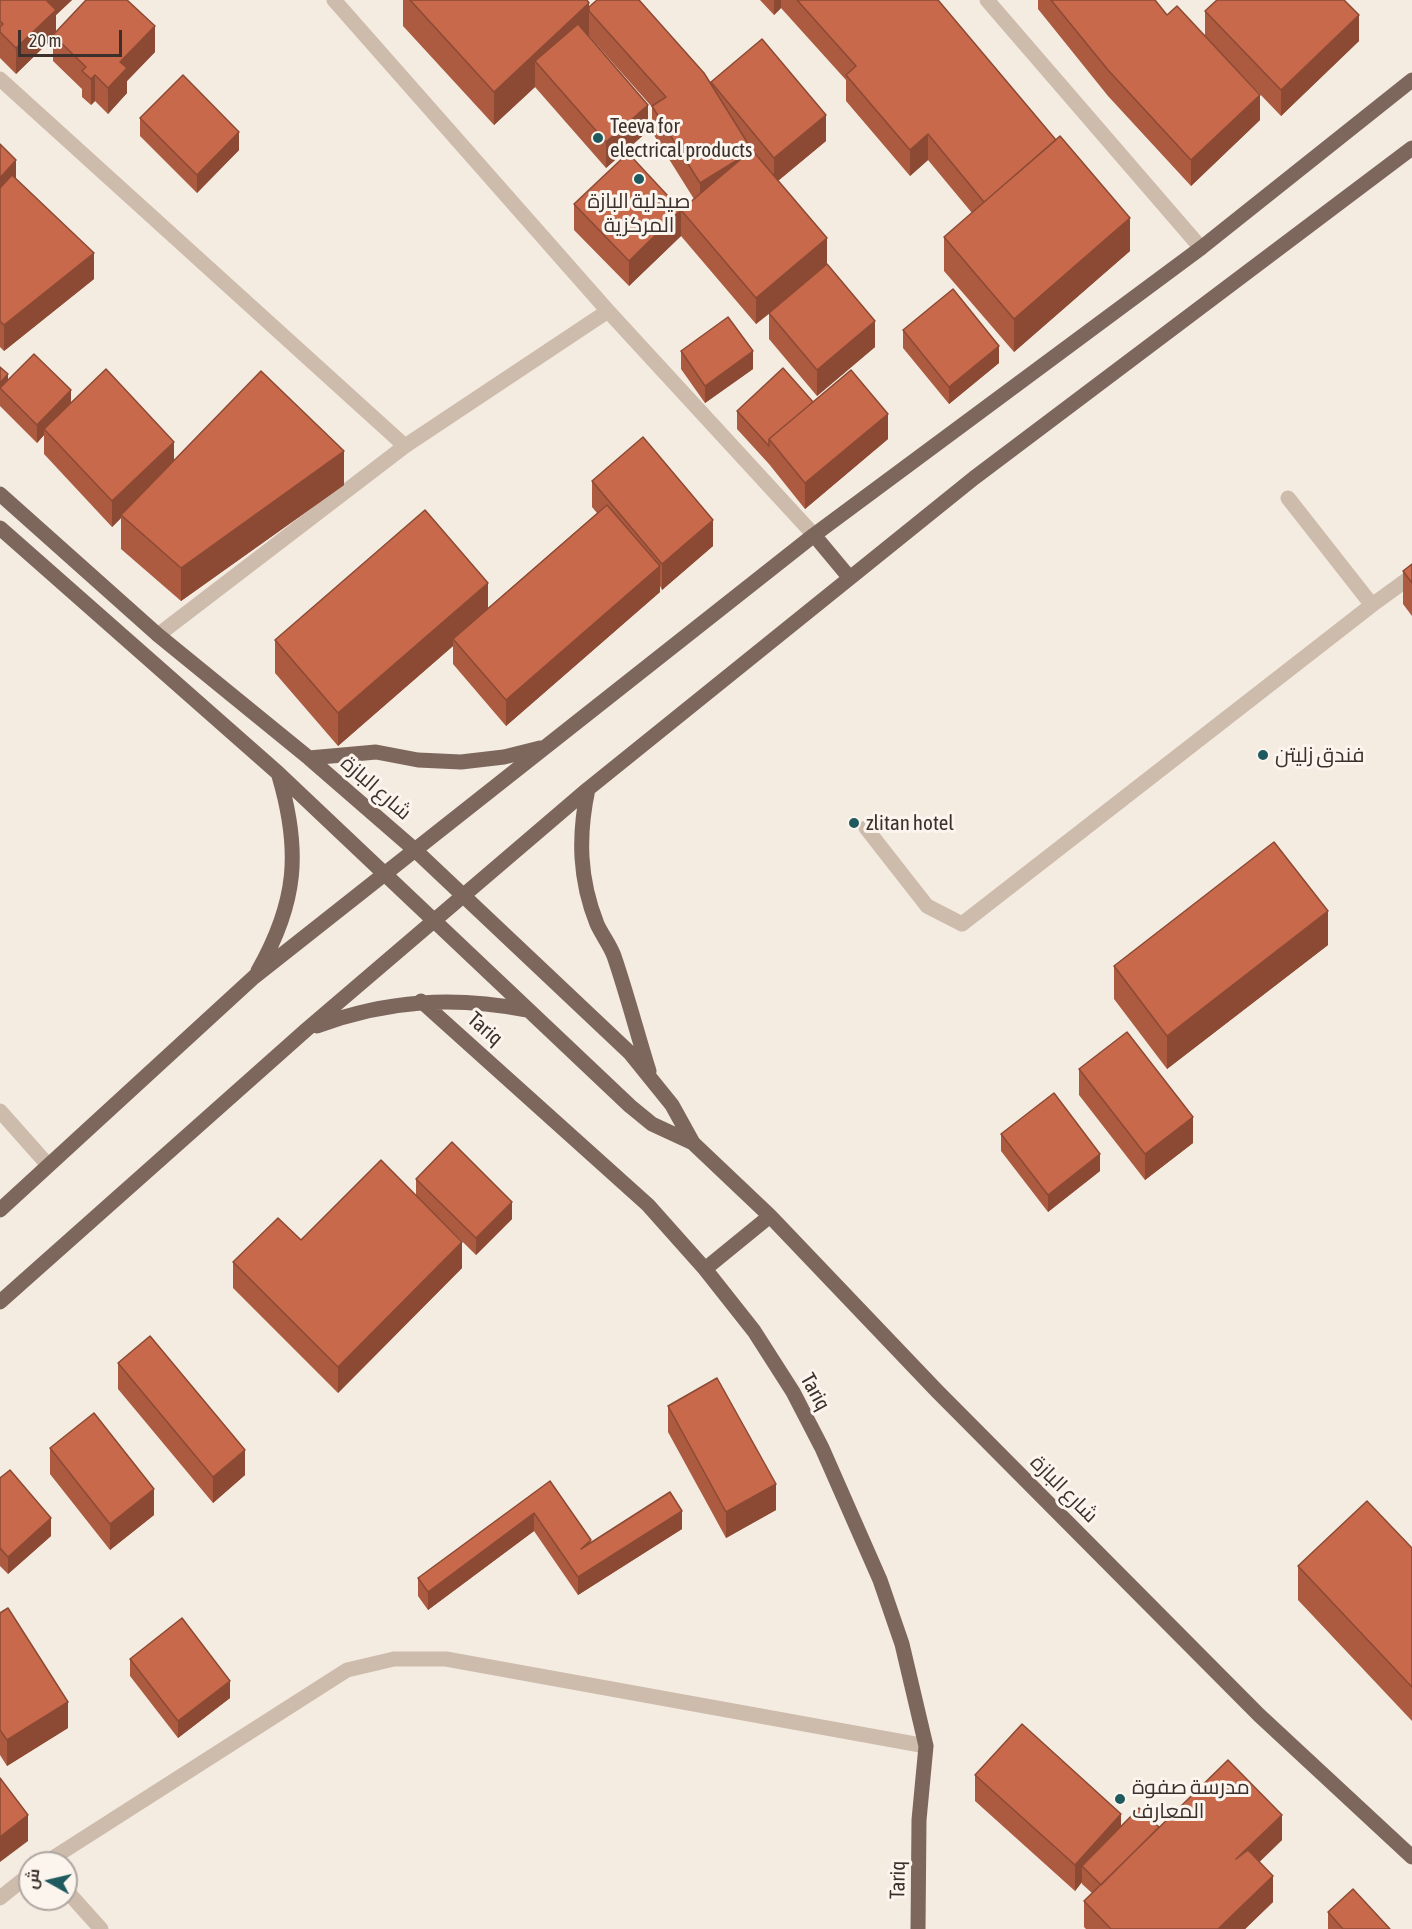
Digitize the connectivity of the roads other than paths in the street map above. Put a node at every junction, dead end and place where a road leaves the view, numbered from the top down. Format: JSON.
{"nodes":[{"id":1,"x":987,"y":0,"type":"edge"},
{"id":2,"x":339,"y":2,"type":"edge"},
{"id":3,"x":0,"y":79,"type":"edge"},
{"id":4,"x":1412,"y":80,"type":"edge"},
{"id":5,"x":1412,"y":148,"type":"edge"},
{"id":6,"x":1201,"y":248,"type":"junction"},
{"id":7,"x":608,"y":311,"type":"junction"},
{"id":8,"x":405,"y":446,"type":"junction"},
{"id":9,"x":0,"y":494,"type":"edge"},
{"id":10,"x":1288,"y":498,"type":"dead end"},
{"id":11,"x":0,"y":528,"type":"edge"},
{"id":12,"x":814,"y":535,"type":"junction"},
{"id":13,"x":1412,"y":576,"type":"edge"},
{"id":14,"x":849,"y":577,"type":"junction"},
{"id":15,"x":1372,"y":605,"type":"junction"},
{"id":16,"x":158,"y":635,"type":"junction"},
{"id":17,"x":546,"y":747,"type":"junction"},
{"id":18,"x":309,"y":758,"type":"junction"},
{"id":19,"x":278,"y":773,"type":"junction"},
{"id":20,"x":588,"y":789,"type":"junction"},
{"id":21,"x":866,"y":828,"type":"dead end"},
{"id":22,"x":415,"y":850,"type":"junction"},
{"id":23,"x":385,"y":875,"type":"junction"},
{"id":24,"x":462,"y":894,"type":"junction"},
{"id":25,"x":434,"y":921,"type":"junction"},
{"id":26,"x":255,"y":977,"type":"junction"},
{"id":27,"x":421,"y":1001,"type":"junction"},
{"id":28,"x":527,"y":1010,"type":"junction"},
{"id":29,"x":306,"y":1030,"type":"junction"},
{"id":30,"x":650,"y":1075,"type":"junction"},
{"id":31,"x":0,"y":1111,"type":"edge"},
{"id":32,"x":693,"y":1143,"type":"junction"},
{"id":33,"x":48,"y":1164,"type":"junction"},
{"id":34,"x":0,"y":1210,"type":"edge"},
{"id":35,"x":770,"y":1216,"type":"junction"},
{"id":36,"x":705,"y":1269,"type":"junction"},
{"id":37,"x":0,"y":1302,"type":"edge"},
{"id":38,"x":926,"y":1746,"type":"junction"},
{"id":39,"x":64,"y":1851,"type":"edge"},
{"id":40,"x":1412,"y":1857,"type":"edge"},
{"id":41,"x":18,"y":1884,"type":"edge"},
{"id":42,"x":0,"y":1898,"type":"edge"},
{"id":43,"x":78,"y":1903,"type":"edge"},
{"id":44,"x":101,"y":1929,"type":"edge"},
{"id":45,"x":918,"y":1929,"type":"edge"}],
"edges":[{"from":1,"to":6,"type":"street"},
{"from":2,"to":7,"type":"street"},
{"from":3,"to":8,"type":"street"},
{"from":4,"to":6,"type":"main road"},
{"from":5,"to":14,"type":"main road"},
{"from":6,"to":12,"type":"main road"},
{"from":7,"to":8,"type":"street"},
{"from":7,"to":12,"type":"street"},
{"from":8,"to":16,"type":"street"},
{"from":9,"to":16,"type":"main road","name":"شارع البازة"},
{"from":10,"to":15,"type":"street"},
{"from":11,"to":19,"type":"main road","name":"شارع البازة"},
{"from":12,"to":14,"type":"main road"},
{"from":12,"to":17,"type":"main road"},
{"from":13,"to":15,"type":"street"},
{"from":14,"to":20,"type":"main road"},
{"from":15,"to":21,"type":"street"},
{"from":16,"to":18,"type":"main road","name":"شارع البازة"},
{"from":17,"to":18,"type":"main road"},
{"from":17,"to":22,"type":"main road"},
{"from":18,"to":22,"type":"main road","name":"شارع البازة"},
{"from":19,"to":23,"type":"main road","name":"شارع البازة"},
{"from":19,"to":26,"type":"main road"},
{"from":20,"to":24,"type":"main road"},
{"from":20,"to":30,"type":"main road"},
{"from":22,"to":23,"type":"main road"},
{"from":22,"to":24,"type":"main road","name":"شارع البازة"},
{"from":23,"to":25,"type":"main road","name":"شارع البازة"},
{"from":23,"to":26,"type":"main road"},
{"from":24,"to":25,"type":"main road"},
{"from":24,"to":30,"type":"main road","name":"شارع البازة"},
{"from":25,"to":28,"type":"main road","name":"شارع البازة"},
{"from":25,"to":29,"type":"main road"},
{"from":26,"to":33,"type":"main road"},
{"from":27,"to":28,"type":"main road"},
{"from":27,"to":29,"type":"main road"},
{"from":27,"to":36,"type":"main road","name":"Tariq"},
{"from":28,"to":32,"type":"main road","name":"شارع البازة"},
{"from":29,"to":37,"type":"main road"},
{"from":30,"to":32,"type":"main road","name":"شارع البازة"},
{"from":31,"to":33,"type":"street"},
{"from":32,"to":35,"type":"main road","name":"شارع البازة"},
{"from":33,"to":34,"type":"main road"},
{"from":35,"to":36,"type":"main road"},
{"from":35,"to":40,"type":"main road","name":"شارع البازة"},
{"from":36,"to":38,"type":"main road","name":"Tariq"},
{"from":38,"to":39,"type":"street"},
{"from":38,"to":45,"type":"main road","name":"Tariq"},
{"from":41,"to":42,"type":"street"},
{"from":43,"to":44,"type":"street"}]}
